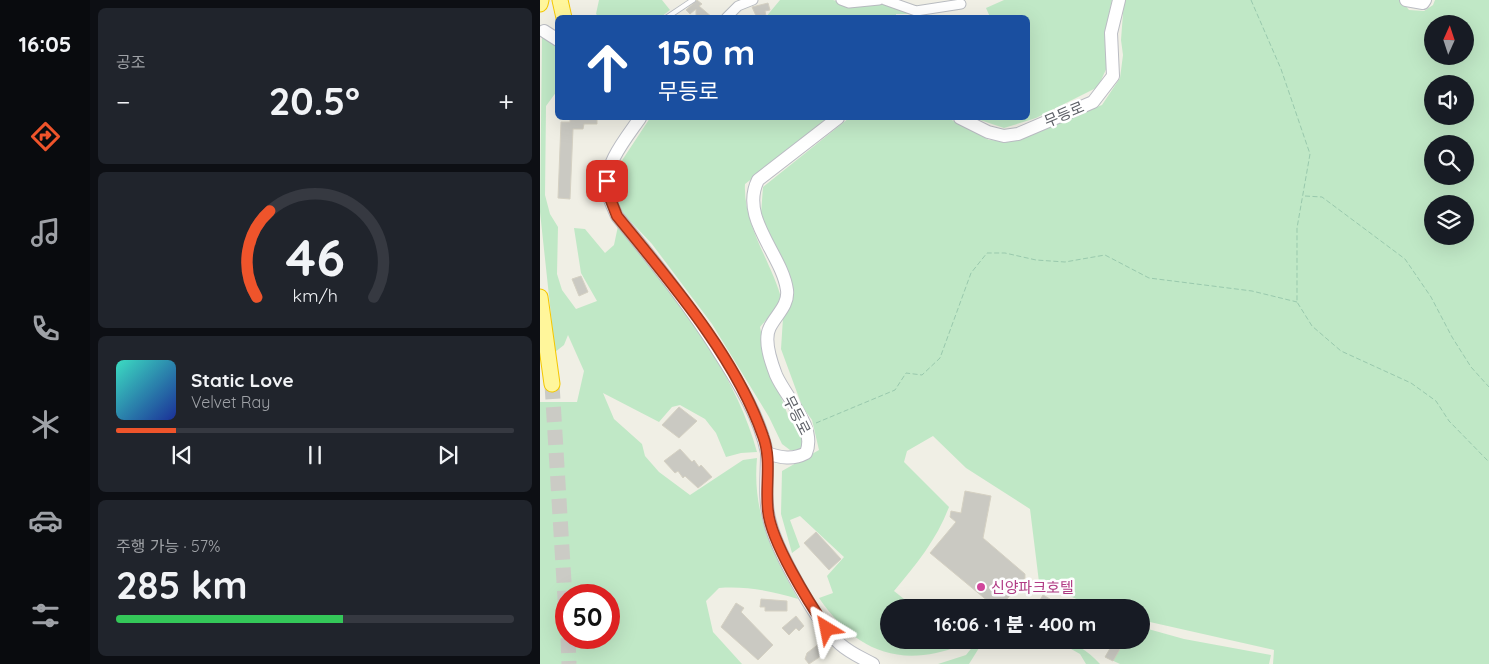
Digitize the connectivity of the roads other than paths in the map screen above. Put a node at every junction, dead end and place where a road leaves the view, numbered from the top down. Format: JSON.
{"nodes":[{"id":1,"x":541,"y":0,"type":"edge"},
{"id":2,"x":560,"y":0,"type":"edge"},
{"id":3,"x":693,"y":0,"type":"edge"},
{"id":4,"x":753,"y":0,"type":"edge"},
{"id":5,"x":841,"y":0,"type":"edge"},
{"id":6,"x":879,"y":0,"type":"edge"},
{"id":7,"x":885,"y":0,"type":"edge"},
{"id":8,"x":1119,"y":0,"type":"edge"},
{"id":9,"x":1406,"y":0,"type":"edge"},
{"id":10,"x":1425,"y":0,"type":"edge"},
{"id":11,"x":540,"y":4,"type":"edge"},
{"id":12,"x":961,"y":4,"type":"dead end"},
{"id":13,"x":563,"y":15,"type":"edge"},
{"id":14,"x":670,"y":15,"type":"edge"},
{"id":15,"x":729,"y":15,"type":"edge"},
{"id":16,"x":544,"y":31,"type":"dead end"},
{"id":17,"x":555,"y":38,"type":"edge"},
{"id":18,"x":639,"y":120,"type":"edge"},
{"id":19,"x":835,"y":120,"type":"edge"},
{"id":20,"x":964,"y":120,"type":"edge"},
{"id":21,"x":540,"y":297,"type":"edge"},
{"id":22,"x":552,"y":384,"type":"tunnel mouth"},
{"id":23,"x":767,"y":453,"type":"junction"},
{"id":24,"x":873,"y":664,"type":"edge"}],
"edges":[{"from":1,"to":11,"type":"highway"},
{"from":2,"to":13,"type":"highway"},
{"from":3,"to":14,"type":"lane"},
{"from":4,"to":15,"type":"street"},
{"from":5,"to":6,"type":"street"},
{"from":7,"to":12,"type":"street"},
{"from":8,"to":20,"type":"main road","name":"무등로"},
{"from":9,"to":10,"type":"main road"},
{"from":16,"to":17,"type":"main road"},
{"from":18,"to":23,"type":"main road"},
{"from":19,"to":23,"type":"main road","name":"무등로"},
{"from":21,"to":22,"type":"highway"},
{"from":23,"to":24,"type":"main road"}]}
